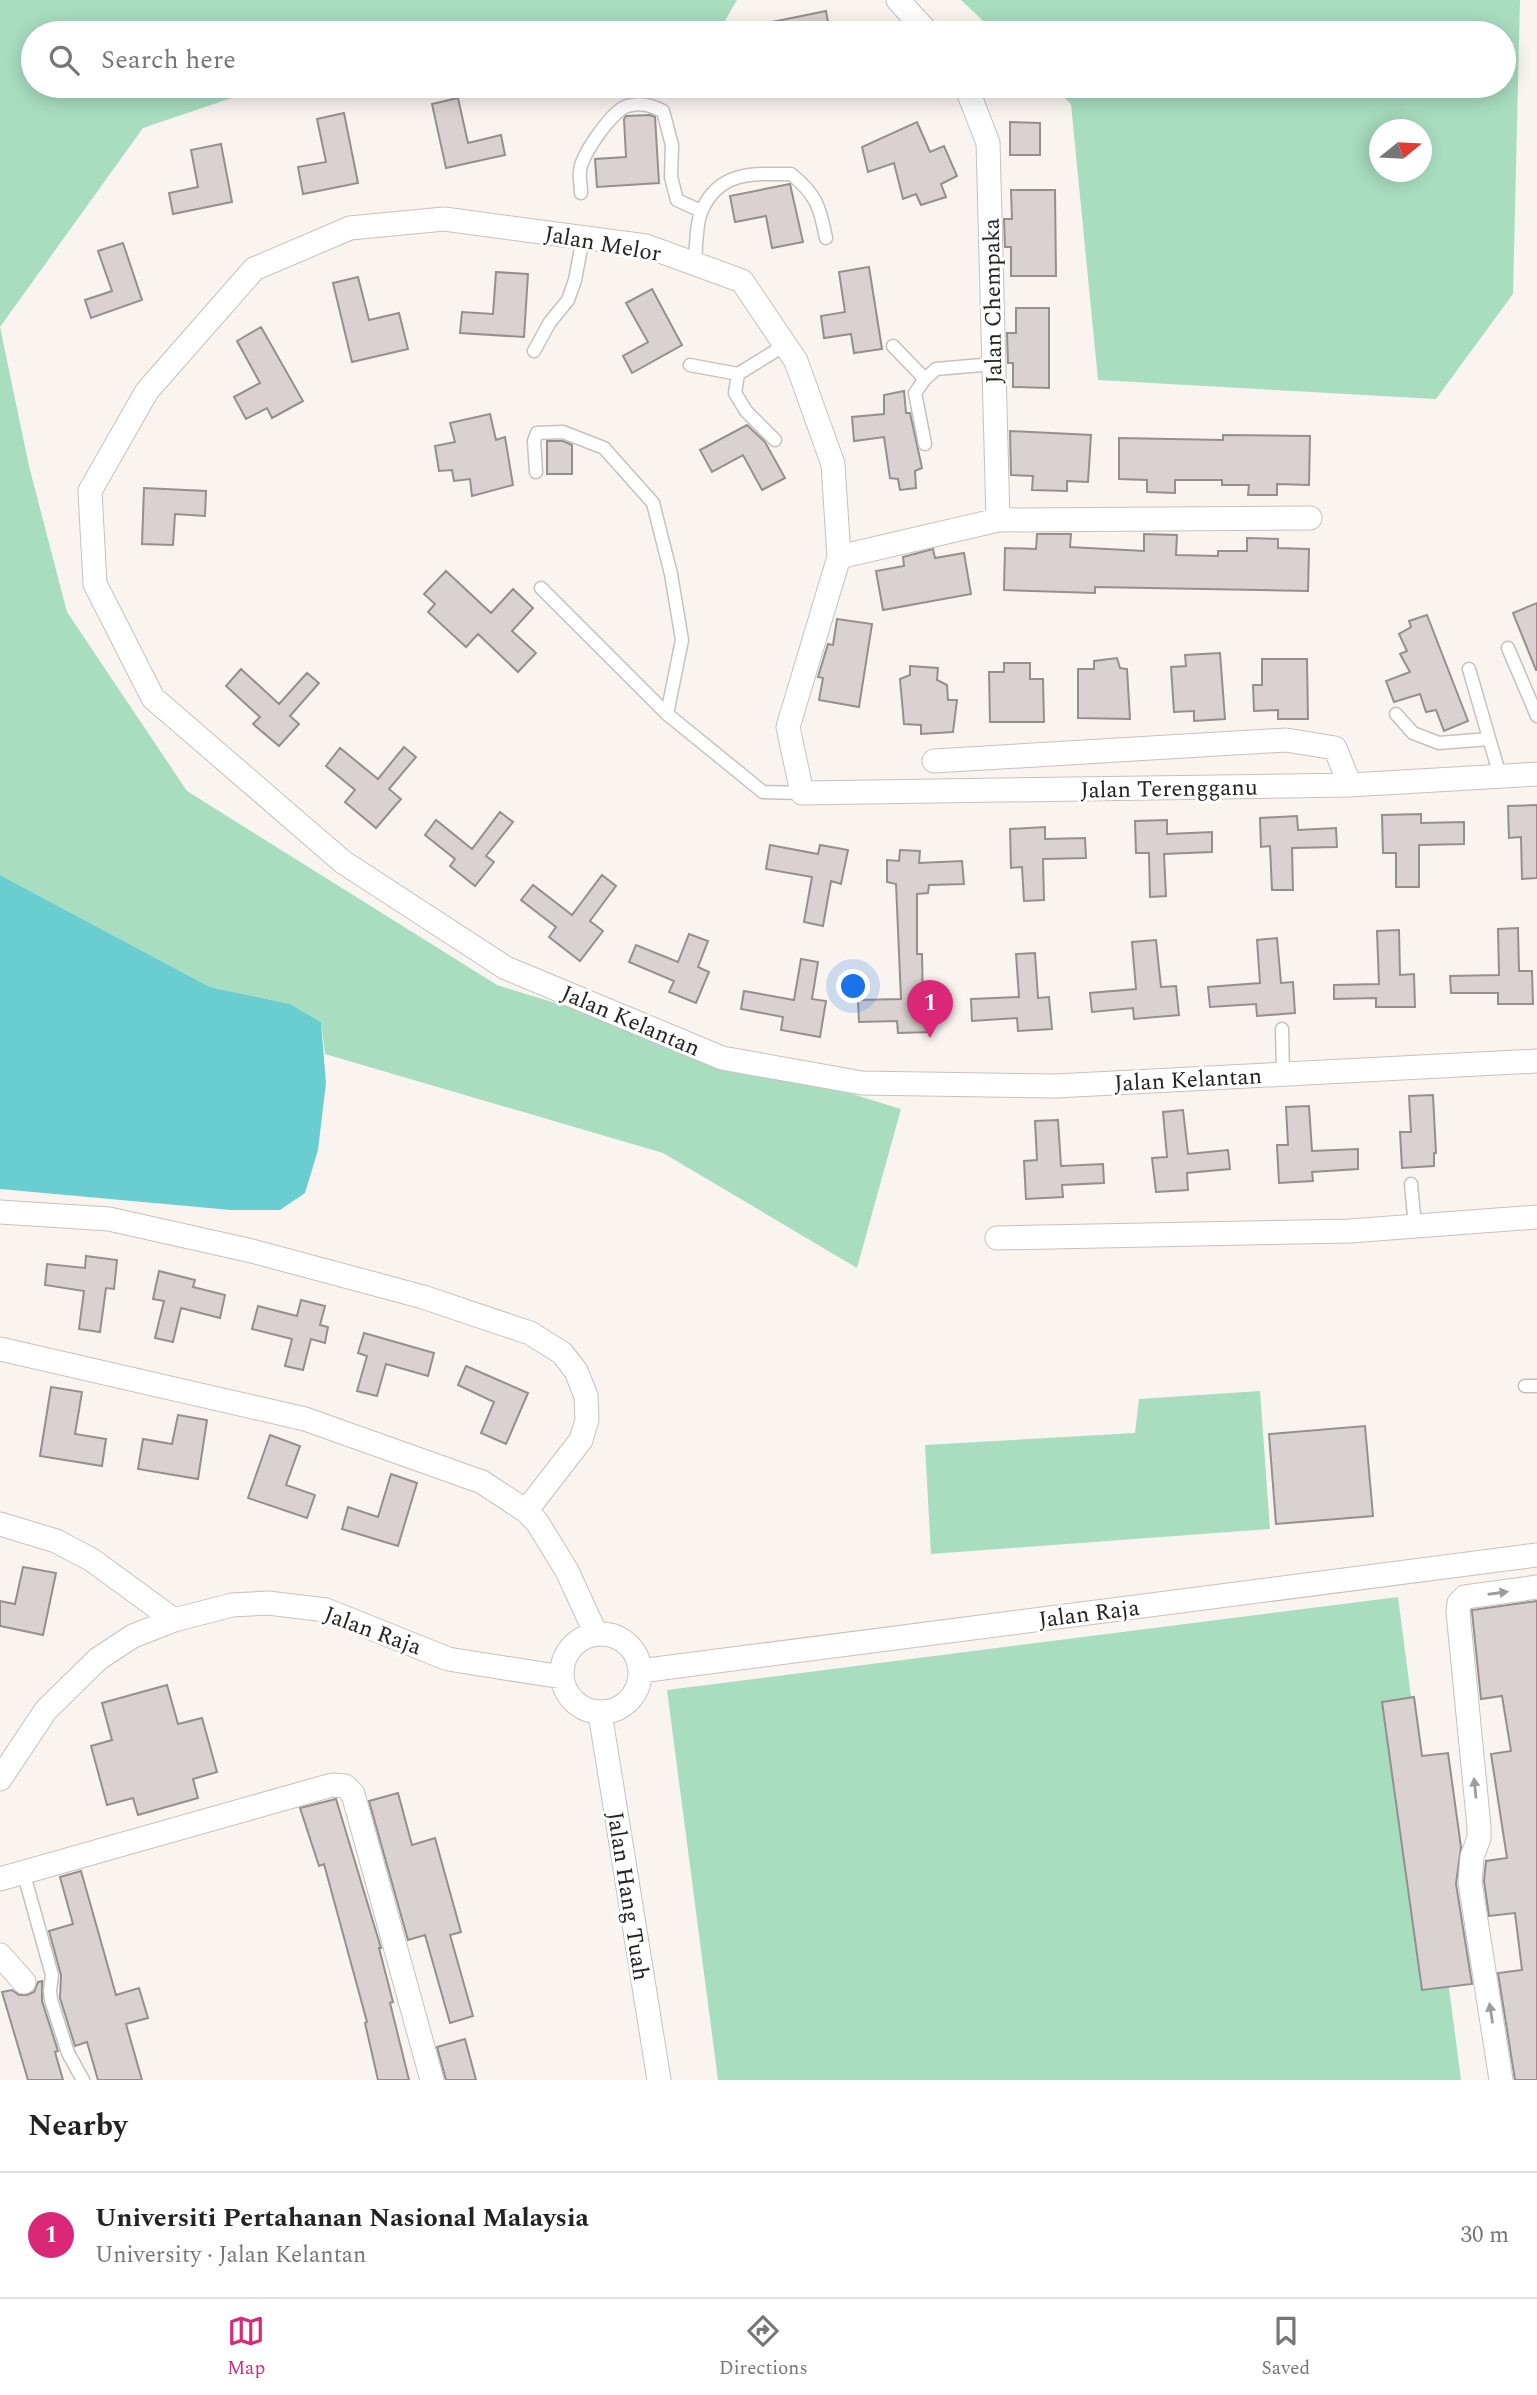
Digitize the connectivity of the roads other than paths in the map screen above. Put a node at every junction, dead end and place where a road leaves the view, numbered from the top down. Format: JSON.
{"nodes":[{"id":1,"x":898,"y":0,"type":"edge"},
{"id":2,"x":917,"y":21,"type":"edge"},
{"id":3,"x":971,"y":98,"type":"edge"},
{"id":4,"x":582,"y":193,"type":"dead end"},
{"id":5,"x":701,"y":211,"type":"junction"},
{"id":6,"x":583,"y":238,"type":"junction"},
{"id":7,"x":826,"y":238,"type":"dead end"},
{"id":8,"x":695,"y":264,"type":"junction"},
{"id":9,"x":785,"y":345,"type":"junction"},
{"id":10,"x":894,"y":346,"type":"dead end"},
{"id":11,"x":534,"y":351,"type":"dead end"},
{"id":12,"x":994,"y":364,"type":"junction"},
{"id":13,"x":690,"y":365,"type":"dead end"},
{"id":14,"x":738,"y":374,"type":"junction"},
{"id":15,"x":925,"y":379,"type":"junction"},
{"id":16,"x":147,"y":391,"type":"joint"},
{"id":17,"x":775,"y":440,"type":"dead end"},
{"id":18,"x":925,"y":444,"type":"dead end"},
{"id":19,"x":536,"y":472,"type":"dead end"},
{"id":20,"x":1311,"y":517,"type":"dead end"},
{"id":21,"x":998,"y":520,"type":"junction"},
{"id":22,"x":839,"y":557,"type":"junction"},
{"id":23,"x":541,"y":588,"type":"dead end"},
{"id":24,"x":1508,"y":648,"type":"dead end"},
{"id":25,"x":1469,"y":669,"type":"dead end"},
{"id":26,"x":667,"y":714,"type":"junction"},
{"id":27,"x":1396,"y":714,"type":"dead end"},
{"id":28,"x":1537,"y":716,"type":"edge"},
{"id":29,"x":1489,"y":739,"type":"junction"},
{"id":30,"x":934,"y":761,"type":"dead end"},
{"id":31,"x":1537,"y":774,"type":"edge"},
{"id":32,"x":1500,"y":776,"type":"junction"},
{"id":33,"x":1350,"y":785,"type":"junction"},
{"id":34,"x":802,"y":793,"type":"junction"},
{"id":35,"x":1282,"y":1029,"type":"dead end"},
{"id":36,"x":1537,"y":1061,"type":"edge"},
{"id":37,"x":1283,"y":1074,"type":"junction"},
{"id":38,"x":1411,"y":1184,"type":"dead end"},
{"id":39,"x":0,"y":1212,"type":"edge"},
{"id":40,"x":1537,"y":1217,"type":"edge"},
{"id":41,"x":1415,"y":1226,"type":"junction"},
{"id":42,"x":997,"y":1238,"type":"dead end"},
{"id":43,"x":0,"y":1349,"type":"edge"},
{"id":44,"x":526,"y":1511,"type":"junction"},
{"id":45,"x":0,"y":1524,"type":"edge"},
{"id":46,"x":1537,"y":1555,"type":"edge"},
{"id":47,"x":1537,"y":1587,"type":"edge"},
{"id":48,"x":174,"y":1620,"type":"junction"},
{"id":49,"x":596,"y":1634,"type":"junction"},
{"id":50,"x":640,"y":1671,"type":"junction"},
{"id":51,"x":562,"y":1676,"type":"junction"},
{"id":52,"x":600,"y":1713,"type":"junction"},
{"id":53,"x":0,"y":1779,"type":"edge"},
{"id":54,"x":23,"y":1871,"type":"junction"},
{"id":55,"x":0,"y":1879,"type":"edge"},
{"id":56,"x":0,"y":1955,"type":"edge"},
{"id":57,"x":24,"y":1982,"type":"dead end"},
{"id":58,"x":83,"y":2080,"type":"edge"},
{"id":59,"x":432,"y":2080,"type":"edge"},
{"id":60,"x":659,"y":2080,"type":"edge"},
{"id":61,"x":1502,"y":2080,"type":"edge"}],
"edges":[{"from":1,"to":2,"type":"street"},
{"from":3,"to":12,"type":"street","name":"Jalan Chempaka"},
{"from":4,"to":5,"type":"lane"},
{"from":5,"to":7,"type":"lane"},
{"from":5,"to":8,"type":"lane"},
{"from":6,"to":8,"type":"street","name":"Jalan Melor"},
{"from":6,"to":11,"type":"lane"},
{"from":6,"to":16,"type":"street","name":"Jalan Melor"},
{"from":8,"to":9,"type":"street","name":"Jalan Melor"},
{"from":9,"to":14,"type":"lane"},
{"from":9,"to":22,"type":"street","name":"Jalan Melor"},
{"from":10,"to":15,"type":"lane"},
{"from":12,"to":15,"type":"lane"},
{"from":12,"to":21,"type":"street","name":"Jalan Chempaka"},
{"from":13,"to":14,"type":"lane"},
{"from":14,"to":17,"type":"lane"},
{"from":15,"to":18,"type":"lane"},
{"from":16,"to":37,"type":"street","name":"Jalan Kelantan"},
{"from":19,"to":26,"type":"lane"},
{"from":20,"to":21,"type":"street"},
{"from":21,"to":22,"type":"street"},
{"from":22,"to":34,"type":"street","name":"Jalan Melor"},
{"from":23,"to":26,"type":"lane"},
{"from":24,"to":28,"type":"lane"},
{"from":25,"to":29,"type":"lane"},
{"from":26,"to":34,"type":"lane"},
{"from":27,"to":29,"type":"lane"},
{"from":29,"to":32,"type":"lane"},
{"from":30,"to":33,"type":"street"},
{"from":31,"to":32,"type":"street","name":"Jalan Terengganu"},
{"from":32,"to":33,"type":"street","name":"Jalan Terengganu"},
{"from":33,"to":34,"type":"street","name":"Jalan Terengganu"},
{"from":35,"to":37,"type":"lane"},
{"from":36,"to":37,"type":"street","name":"Jalan Kelantan"},
{"from":38,"to":41,"type":"lane"},
{"from":39,"to":44,"type":"street"},
{"from":40,"to":41,"type":"street"},
{"from":41,"to":42,"type":"street"},
{"from":43,"to":44,"type":"street"},
{"from":44,"to":49,"type":"street"},
{"from":45,"to":48,"type":"street"},
{"from":46,"to":50,"type":"street","name":"Jalan Raja"},
{"from":61,"to":47,"type":"street","one_way":true},
{"from":48,"to":51,"type":"street","name":"Jalan Raja"},
{"from":48,"to":53,"type":"street","name":"Jalan Raja"},
{"from":49,"to":50,"type":"street"},
{"from":49,"to":51,"type":"street"},
{"from":50,"to":52,"type":"street"},
{"from":51,"to":52,"type":"street"},
{"from":52,"to":60,"type":"street","name":"Jalan Hang Tuah"},
{"from":54,"to":55,"type":"street"},
{"from":54,"to":58,"type":"lane"},
{"from":54,"to":59,"type":"street"},
{"from":56,"to":57,"type":"street"}]}
